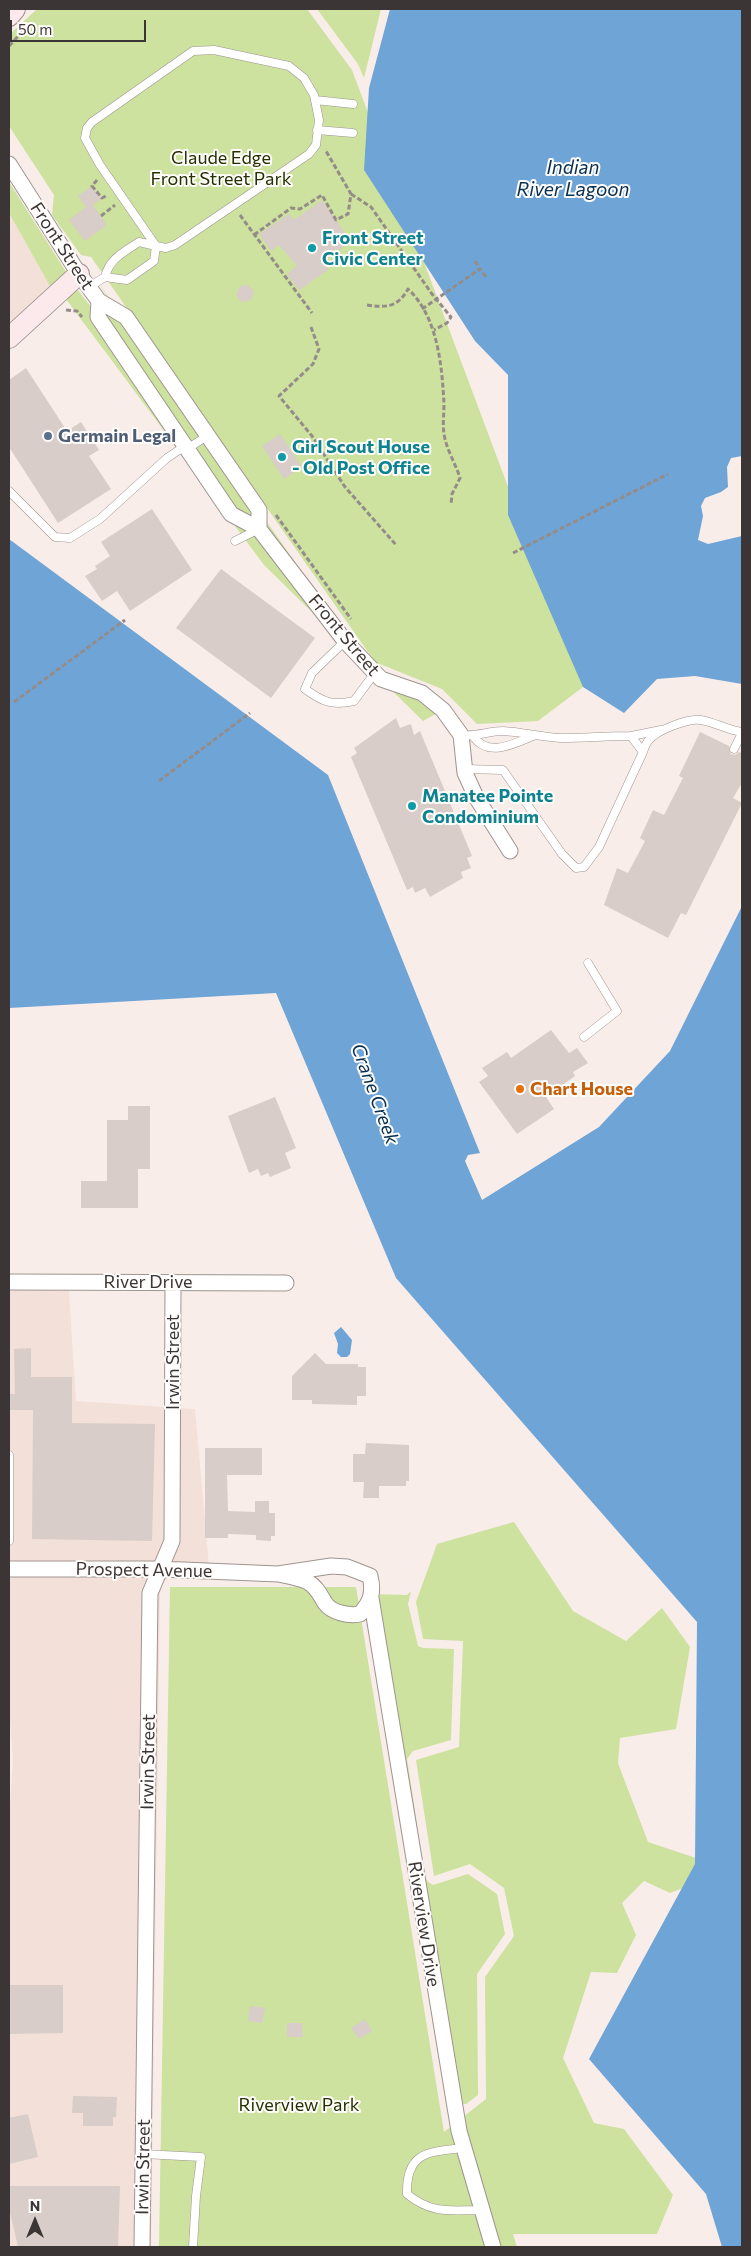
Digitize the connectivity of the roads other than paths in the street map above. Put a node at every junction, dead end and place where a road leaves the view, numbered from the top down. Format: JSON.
{"nodes":[{"id":1,"x":15,"y":9,"type":"edge"},
{"id":2,"x":9,"y":16,"type":"edge"},
{"id":3,"x":315,"y":100,"type":"junction"},
{"id":4,"x":354,"y":104,"type":"dead end"},
{"id":5,"x":318,"y":130,"type":"junction"},
{"id":6,"x":353,"y":133,"type":"dead end"},
{"id":7,"x":9,"y":164,"type":"edge"},
{"id":8,"x":156,"y":246,"type":"junction"},
{"id":9,"x":104,"y":277,"type":"junction"},
{"id":10,"x":84,"y":280,"type":"junction"},
{"id":11,"x":99,"y":301,"type":"junction"},
{"id":12,"x":12,"y":332,"type":"edge"},
{"id":13,"x":207,"y":436,"type":"junction"},
{"id":14,"x":186,"y":447,"type":"junction"},
{"id":15,"x":9,"y":491,"type":"edge"},
{"id":16,"x":259,"y":529,"type":"junction"},
{"id":17,"x":235,"y":541,"type":"dead end"},
{"id":18,"x":345,"y":641,"type":"junction"},
{"id":19,"x":374,"y":674,"type":"junction"},
{"id":20,"x":663,"y":729,"type":"junction"},
{"id":21,"x":742,"y":732,"type":"edge"},
{"id":22,"x":467,"y":736,"type":"junction"},
{"id":23,"x":533,"y":736,"type":"junction"},
{"id":24,"x":632,"y":736,"type":"junction"},
{"id":25,"x":734,"y":749,"type":"dead end"},
{"id":26,"x":643,"y":752,"type":"junction"},
{"id":27,"x":465,"y":769,"type":"junction"},
{"id":28,"x":510,"y":852,"type":"dead end"},
{"id":29,"x":588,"y":963,"type":"dead end"},
{"id":30,"x":584,"y":1037,"type":"dead end"},
{"id":31,"x":9,"y":1282,"type":"edge"},
{"id":32,"x":173,"y":1282,"type":"junction"},
{"id":33,"x":286,"y":1283,"type":"dead end"},
{"id":34,"x":9,"y":1455,"type":"edge"},
{"id":35,"x":9,"y":1541,"type":"edge"},
{"id":36,"x":9,"y":1569,"type":"edge"},
{"id":37,"x":159,"y":1569,"type":"junction"},
{"id":38,"x":278,"y":1574,"type":"junction"},
{"id":39,"x":372,"y":1598,"type":"junction"},
{"id":40,"x":464,"y":2148,"type":"junction"},
{"id":41,"x":144,"y":2154,"type":"junction"},
{"id":42,"x":482,"y":2210,"type":"junction"},
{"id":43,"x":142,"y":2247,"type":"edge"},
{"id":44,"x":193,"y":2247,"type":"edge"},
{"id":45,"x":493,"y":2247,"type":"edge"}],
"edges":[{"from":1,"to":2,"type":"street"},
{"from":3,"to":4,"type":"lane"},
{"from":3,"to":5,"type":"lane"},
{"from":3,"to":8,"type":"lane"},
{"from":5,"to":6,"type":"lane"},
{"from":5,"to":8,"type":"lane"},
{"from":7,"to":10,"type":"street","name":"Front Street"},
{"from":8,"to":9,"type":"lane"},
{"from":8,"to":9,"type":"lane"},
{"from":9,"to":10,"type":"lane"},
{"from":10,"to":11,"type":"street","name":"Front Street"},
{"from":10,"to":12,"type":"street"},
{"from":11,"to":13,"type":"street","name":"Front Street"},
{"from":11,"to":14,"type":"street","name":"Front Street"},
{"from":13,"to":14,"type":"lane"},
{"from":13,"to":16,"type":"street","name":"Front Street"},
{"from":14,"to":15,"type":"lane"},
{"from":14,"to":16,"type":"street","name":"Front Street"},
{"from":16,"to":17,"type":"lane"},
{"from":16,"to":18,"type":"street","name":"Front Street"},
{"from":18,"to":19,"type":"street","name":"Front Street"},
{"from":18,"to":19,"type":"lane"},
{"from":19,"to":22,"type":"street","name":"Front Street"},
{"from":20,"to":21,"type":"lane"},
{"from":20,"to":24,"type":"lane"},
{"from":20,"to":26,"type":"lane"},
{"from":21,"to":25,"type":"lane"},
{"from":22,"to":23,"type":"lane"},
{"from":22,"to":23,"type":"lane"},
{"from":22,"to":27,"type":"street","name":"Front Street"},
{"from":23,"to":24,"type":"lane"},
{"from":24,"to":26,"type":"lane"},
{"from":26,"to":27,"type":"lane"},
{"from":27,"to":28,"type":"street","name":"Front Street"},
{"from":29,"to":30,"type":"lane"},
{"from":31,"to":32,"type":"street","name":"River Drive"},
{"from":32,"to":33,"type":"street","name":"River Drive"},
{"from":32,"to":37,"type":"street","name":"Irwin Street"},
{"from":34,"to":35,"type":"lane"},
{"from":36,"to":37,"type":"street","name":"Prospect Avenue"},
{"from":37,"to":38,"type":"street","name":"Prospect Avenue"},
{"from":37,"to":41,"type":"street","name":"Irwin Street"},
{"from":38,"to":39,"type":"street","name":"Prospect Avenue"},
{"from":38,"to":39,"type":"street","name":"Prospect Avenue"},
{"from":39,"to":40,"type":"street","name":"Riverview Drive"},
{"from":40,"to":42,"type":"street","name":"Riverview Drive"},
{"from":40,"to":42,"type":"lane"},
{"from":41,"to":43,"type":"street","name":"Irwin Street"},
{"from":41,"to":44,"type":"lane"},
{"from":42,"to":45,"type":"street","name":"Riverview Drive"}]}
